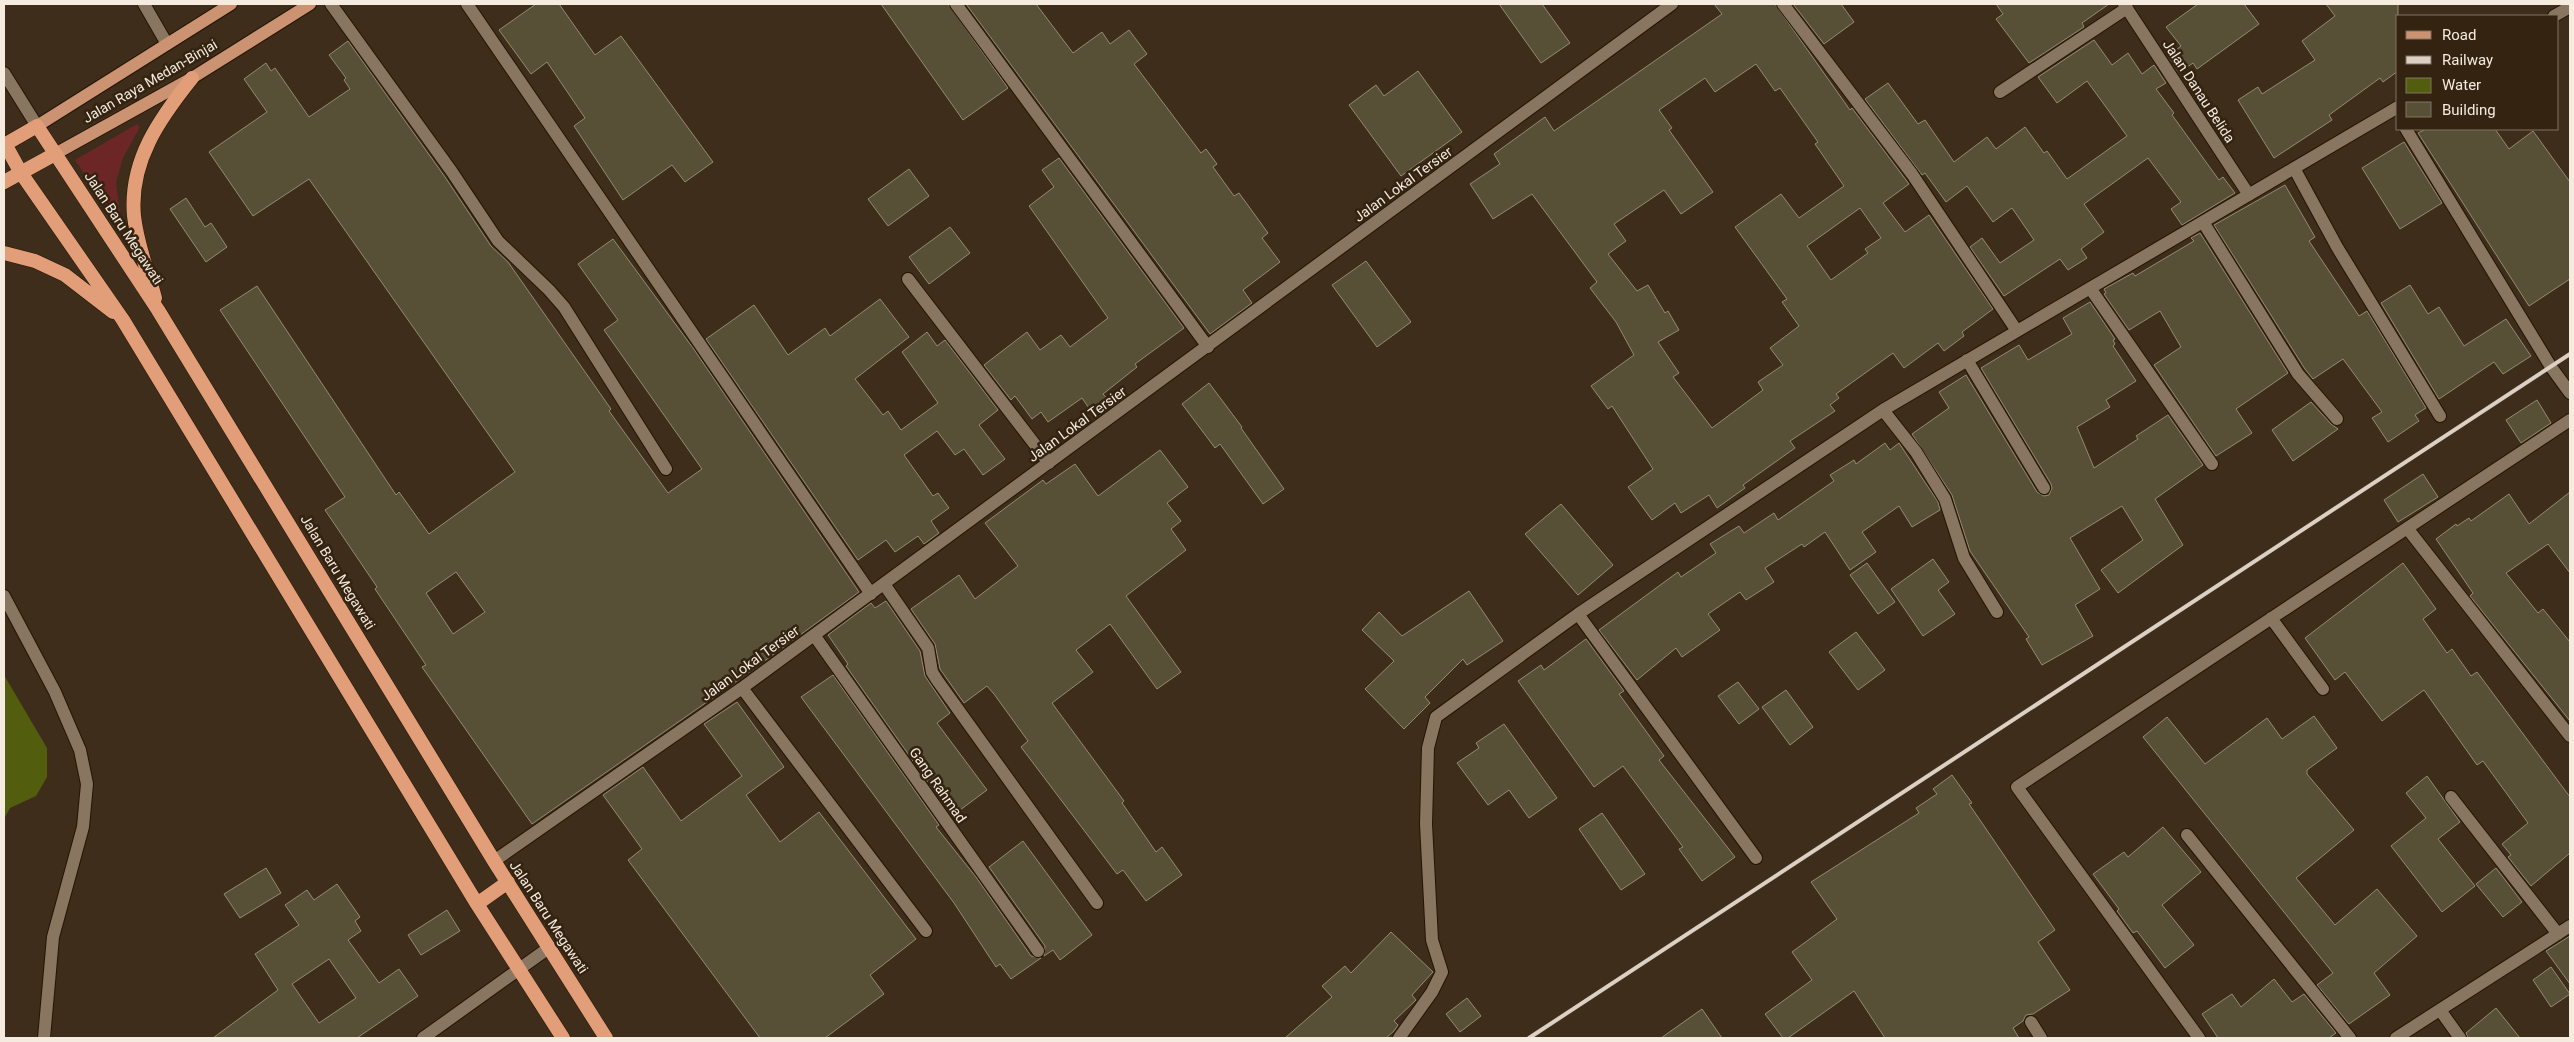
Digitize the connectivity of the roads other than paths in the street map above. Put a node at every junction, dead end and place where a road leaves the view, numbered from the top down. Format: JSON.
{"nodes":[{"id":1,"x":144,"y":4,"type":"edge"},
{"id":2,"x":231,"y":4,"type":"edge"},
{"id":3,"x":310,"y":4,"type":"edge"},
{"id":4,"x":331,"y":4,"type":"edge"},
{"id":5,"x":467,"y":4,"type":"edge"},
{"id":6,"x":956,"y":4,"type":"edge"},
{"id":7,"x":1672,"y":4,"type":"edge"},
{"id":8,"x":1783,"y":4,"type":"edge"},
{"id":9,"x":2126,"y":6,"type":"edge"},
{"id":10,"x":2570,"y":6,"type":"edge"},
{"id":11,"x":2556,"y":15,"type":"edge"},
{"id":12,"x":166,"y":44,"type":"junction"},
{"id":13,"x":4,"y":74,"type":"edge"},
{"id":14,"x":192,"y":78,"type":"junction"},
{"id":15,"x":2000,"y":92,"type":"dead end"},
{"id":16,"x":2396,"y":112,"type":"edge"},
{"id":17,"x":37,"y":126,"type":"junction"},
{"id":18,"x":2407,"y":130,"type":"edge"},
{"id":19,"x":4,"y":144,"type":"edge"},
{"id":20,"x":56,"y":154,"type":"junction"},
{"id":21,"x":2294,"y":168,"type":"junction"},
{"id":22,"x":21,"y":173,"type":"junction"},
{"id":23,"x":4,"y":182,"type":"edge"},
{"id":24,"x":2249,"y":195,"type":"junction"},
{"id":25,"x":2203,"y":222,"type":"junction"},
{"id":26,"x":4,"y":253,"type":"edge"},
{"id":27,"x":908,"y":279,"type":"dead end"},
{"id":28,"x":2090,"y":288,"type":"junction"},
{"id":29,"x":158,"y":310,"type":"junction"},
{"id":30,"x":123,"y":320,"type":"junction"},
{"id":31,"x":2016,"y":332,"type":"junction"},
{"id":32,"x":1208,"y":347,"type":"junction"},
{"id":33,"x":1967,"y":360,"type":"junction"},
{"id":34,"x":2570,"y":393,"type":"edge"},
{"id":35,"x":1883,"y":410,"type":"junction"},
{"id":36,"x":2440,"y":416,"type":"dead end"},
{"id":37,"x":2337,"y":419,"type":"dead end"},
{"id":38,"x":2570,"y":420,"type":"edge"},
{"id":39,"x":1049,"y":464,"type":"junction"},
{"id":40,"x":2212,"y":464,"type":"dead end"},
{"id":41,"x":666,"y":469,"type":"dead end"},
{"id":42,"x":2044,"y":488,"type":"dead end"},
{"id":43,"x":2407,"y":528,"type":"junction"},
{"id":44,"x":884,"y":584,"type":"junction"},
{"id":45,"x":870,"y":594,"type":"junction"},
{"id":46,"x":4,"y":596,"type":"edge"},
{"id":47,"x":1997,"y":612,"type":"dead end"},
{"id":48,"x":1578,"y":614,"type":"junction"},
{"id":49,"x":2271,"y":618,"type":"junction"},
{"id":50,"x":814,"y":635,"type":"junction"},
{"id":51,"x":742,"y":688,"type":"junction"},
{"id":52,"x":2323,"y":689,"type":"dead end"},
{"id":53,"x":2570,"y":736,"type":"edge"},
{"id":54,"x":2451,"y":797,"type":"dead end"},
{"id":55,"x":2187,"y":836,"type":"dead end"},
{"id":56,"x":1756,"y":858,"type":"dead end"},
{"id":57,"x":494,"y":862,"type":"junction"},
{"id":58,"x":508,"y":882,"type":"junction"},
{"id":59,"x":1097,"y":903,"type":"dead end"},
{"id":60,"x":477,"y":904,"type":"junction"},
{"id":61,"x":2570,"y":926,"type":"edge"},
{"id":62,"x":926,"y":932,"type":"dead end"},
{"id":63,"x":2558,"y":934,"type":"junction"},
{"id":64,"x":550,"y":947,"type":"junction"},
{"id":65,"x":1038,"y":951,"type":"dead end"},
{"id":66,"x":517,"y":970,"type":"junction"},
{"id":67,"x":2440,"y":1010,"type":"junction"},
{"id":68,"x":2030,"y":1022,"type":"dead end"},
{"id":69,"x":44,"y":1038,"type":"edge"},
{"id":70,"x":423,"y":1038,"type":"edge"},
{"id":71,"x":564,"y":1038,"type":"edge"},
{"id":72,"x":606,"y":1038,"type":"edge"},
{"id":73,"x":1399,"y":1038,"type":"edge"},
{"id":74,"x":2041,"y":1038,"type":"edge"},
{"id":75,"x":2199,"y":1038,"type":"edge"},
{"id":76,"x":2350,"y":1038,"type":"edge"},
{"id":77,"x":2396,"y":1038,"type":"edge"},
{"id":78,"x":2460,"y":1038,"type":"edge"}],
"edges":[{"from":1,"to":12,"type":"street"},
{"from":2,"to":12,"type":"main road","name":"Jalan Raya Medan-Binjai"},
{"from":3,"to":14,"type":"main road","name":"Jalan Raya Medan-Binjai"},
{"from":4,"to":41,"type":"street"},
{"from":5,"to":45,"type":"street"},
{"from":6,"to":32,"type":"street"},
{"from":7,"to":32,"type":"street","name":"Jalan Lokal Tersier"},
{"from":8,"to":31,"type":"street"},
{"from":9,"to":15,"type":"street"},
{"from":9,"to":24,"type":"street","name":"Jalan Danau Belida"},
{"from":10,"to":11,"type":"street"},
{"from":12,"to":17,"type":"main road","name":"Jalan Raya Medan-Binjai"},
{"from":13,"to":17,"type":"street"},
{"from":14,"to":20,"type":"main road","name":"Jalan Raya Medan-Binjai"},
{"from":14,"to":29,"type":"highway"},
{"from":16,"to":21,"type":"street"},
{"from":17,"to":19,"type":"highway","name":"Jalan Raya Medan-Binjai"},
{"from":17,"to":20,"type":"highway","name":"Jalan Baru Megawati"},
{"from":18,"to":34,"type":"street"},
{"from":19,"to":22,"type":"highway"},
{"from":20,"to":22,"type":"highway","name":"Jalan Raya Medan-Binjai"},
{"from":20,"to":29,"type":"highway","name":"Jalan Baru Megawati"},
{"from":21,"to":24,"type":"street"},
{"from":21,"to":36,"type":"street"},
{"from":22,"to":23,"type":"highway","name":"Jalan Raya Medan-Binjai"},
{"from":22,"to":30,"type":"highway"},
{"from":24,"to":25,"type":"street"},
{"from":25,"to":28,"type":"street"},
{"from":25,"to":37,"type":"street"},
{"from":26,"to":30,"type":"highway"},
{"from":27,"to":39,"type":"street"},
{"from":28,"to":31,"type":"street"},
{"from":28,"to":40,"type":"street"},
{"from":29,"to":57,"type":"highway","name":"Jalan Baru Megawati"},
{"from":30,"to":60,"type":"highway"},
{"from":31,"to":33,"type":"street"},
{"from":32,"to":39,"type":"street","name":"Jalan Lokal Tersier"},
{"from":33,"to":35,"type":"street"},
{"from":33,"to":42,"type":"street"},
{"from":35,"to":47,"type":"street"},
{"from":35,"to":48,"type":"street"},
{"from":38,"to":43,"type":"street"},
{"from":39,"to":44,"type":"street","name":"Jalan Lokal Tersier"},
{"from":43,"to":49,"type":"street"},
{"from":43,"to":53,"type":"street"},
{"from":44,"to":45,"type":"street","name":"Jalan Lokal Tersier"},
{"from":44,"to":59,"type":"street"},
{"from":45,"to":50,"type":"street","name":"Jalan Lokal Tersier"},
{"from":46,"to":69,"type":"street"},
{"from":48,"to":56,"type":"street"},
{"from":48,"to":73,"type":"street"},
{"from":49,"to":52,"type":"street"},
{"from":49,"to":75,"type":"street"},
{"from":50,"to":51,"type":"street","name":"Jalan Lokal Tersier"},
{"from":50,"to":65,"type":"street","name":"Gang Rahmad"},
{"from":51,"to":57,"type":"street","name":"Jalan Lokal Tersier"},
{"from":51,"to":62,"type":"street"},
{"from":54,"to":63,"type":"street"},
{"from":55,"to":76,"type":"street"},
{"from":57,"to":58,"type":"highway","name":"Jalan Baru Megawati"},
{"from":58,"to":60,"type":"highway"},
{"from":58,"to":64,"type":"highway","name":"Jalan Baru Megawati"},
{"from":60,"to":66,"type":"highway"},
{"from":61,"to":63,"type":"street"},
{"from":63,"to":67,"type":"street"},
{"from":64,"to":66,"type":"street"},
{"from":64,"to":72,"type":"highway","name":"Jalan Baru Megawati"},
{"from":66,"to":70,"type":"street"},
{"from":66,"to":71,"type":"highway"},
{"from":67,"to":77,"type":"street"},
{"from":67,"to":78,"type":"street"},
{"from":68,"to":74,"type":"street"}]}
